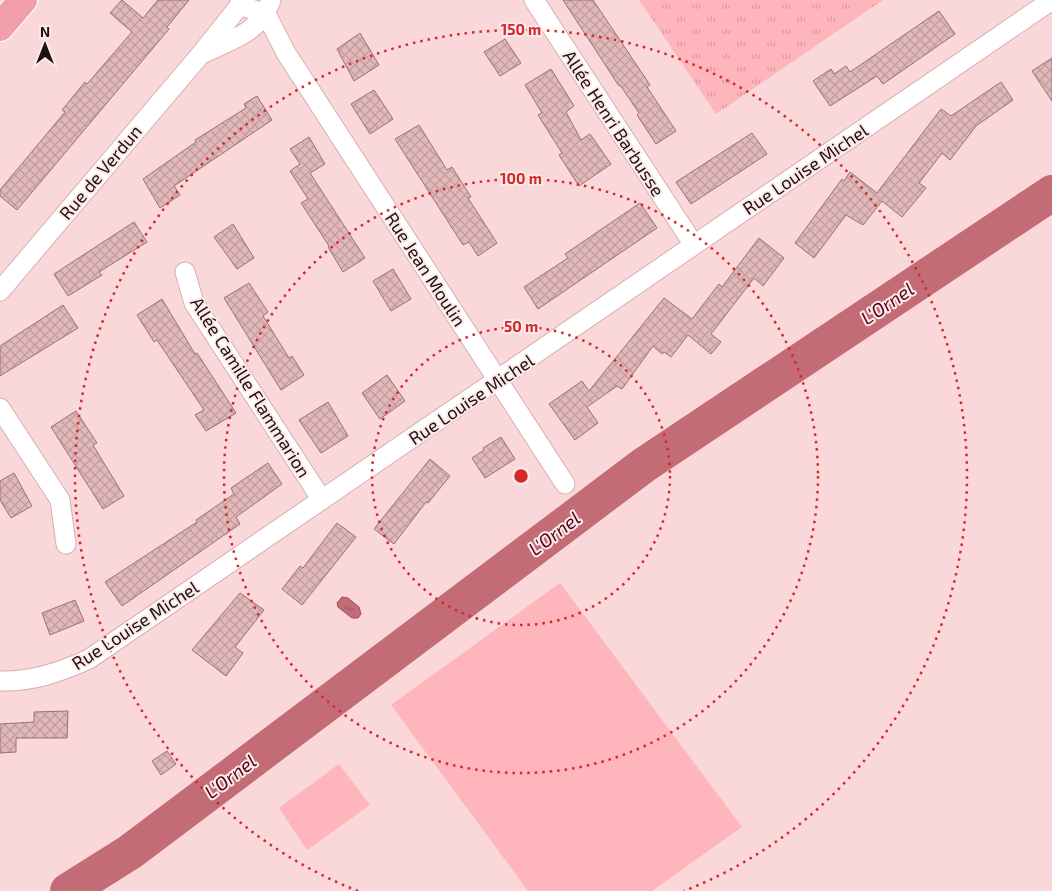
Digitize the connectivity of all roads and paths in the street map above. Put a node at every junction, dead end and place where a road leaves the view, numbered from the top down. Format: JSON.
{"nodes":[{"id":1,"x":23,"y":0,"type":"edge"},
{"id":2,"x":534,"y":0,"type":"edge"},
{"id":3,"x":1052,"y":0,"type":"edge"},
{"id":4,"x":241,"y":3,"type":"edge"},
{"id":5,"x":268,"y":7,"type":"edge"},
{"id":6,"x":0,"y":27,"type":"edge"},
{"id":7,"x":252,"y":30,"type":"junction"},
{"id":8,"x":286,"y":53,"type":"junction"},
{"id":9,"x":201,"y":54,"type":"junction"},
{"id":10,"x":694,"y":245,"type":"junction"},
{"id":11,"x":186,"y":272,"type":"dead end"},
{"id":12,"x":0,"y":290,"type":"edge"},
{"id":13,"x":498,"y":380,"type":"junction"},
{"id":14,"x":0,"y":408,"type":"edge"},
{"id":15,"x":565,"y":484,"type":"dead end"},
{"id":16,"x":322,"y":500,"type":"junction"},
{"id":17,"x":66,"y":544,"type":"dead end"},
{"id":18,"x":0,"y":682,"type":"edge"}],
"edges":[{"from":1,"to":6,"type":"main road"},
{"from":2,"to":10,"type":"street","name":"Allée Henri Barbusse"},
{"from":3,"to":10,"type":"street","name":"Rue Louise Michel"},
{"from":4,"to":5,"type":"street"},
{"from":4,"to":7,"type":"street","name":"Rue Jean Moulin"},
{"from":4,"to":9,"type":"street","name":"Rue de Verdun"},
{"from":5,"to":7,"type":"street","name":"Rue de Verdun"},
{"from":5,"to":8,"type":"street","name":"Rue Jean Moulin"},
{"from":7,"to":8,"type":"street","name":"Rue Jean Moulin"},
{"from":7,"to":9,"type":"street","name":"Rue de Verdun"},
{"from":8,"to":13,"type":"street","name":"Rue Jean Moulin"},
{"from":9,"to":12,"type":"street","name":"Rue de Verdun"},
{"from":10,"to":13,"type":"street","name":"Rue Louise Michel"},
{"from":11,"to":16,"type":"street","name":"Allée Camille Flammarion"},
{"from":13,"to":15,"type":"street","name":"Rue Jean Moulin"},
{"from":13,"to":16,"type":"street","name":"Rue Louise Michel"},
{"from":14,"to":17,"type":"street"},
{"from":16,"to":18,"type":"street","name":"Rue Louise Michel"}]}
